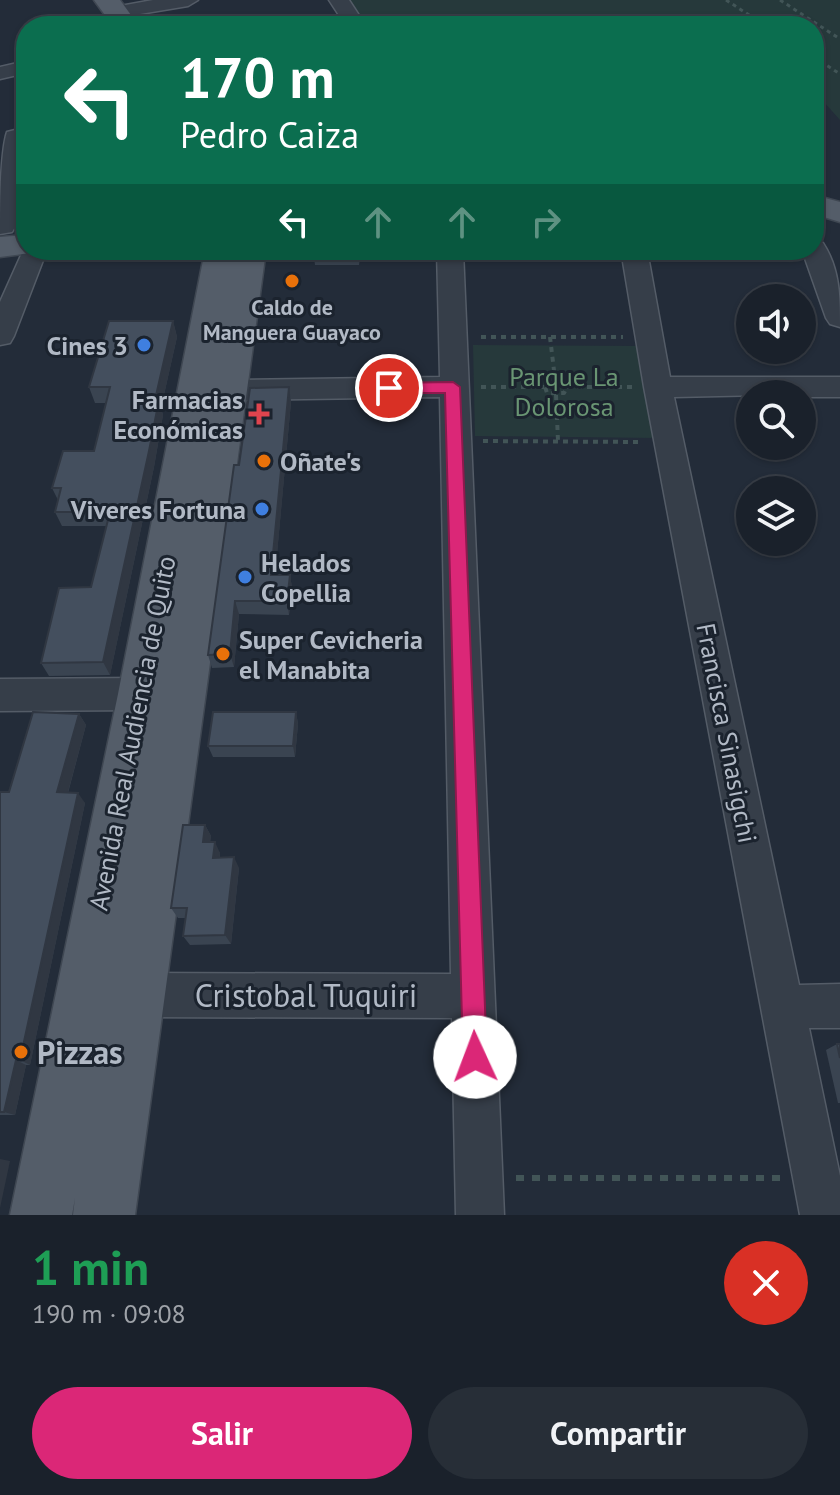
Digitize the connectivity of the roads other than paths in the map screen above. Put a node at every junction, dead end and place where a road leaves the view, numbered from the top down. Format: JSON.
{"nodes":[{"id":1,"x":82,"y":0,"type":"edge"},
{"id":2,"x":188,"y":0,"type":"edge"},
{"id":3,"x":113,"y":16,"type":"edge"},
{"id":4,"x":15,"y":137,"type":"dead end"},
{"id":5,"x":11,"y":234,"type":"edge"},
{"id":6,"x":30,"y":260,"type":"edge"},
{"id":7,"x":242,"y":260,"type":"edge"},
{"id":8,"x":244,"y":260,"type":"edge"},
{"id":9,"x":450,"y":260,"type":"edge"},
{"id":10,"x":636,"y":260,"type":"edge"},
{"id":11,"x":818,"y":260,"type":"edge"},
{"id":12,"x":840,"y":318,"type":"edge"},
{"id":13,"x":0,"y":336,"type":"edge"},
{"id":14,"x":453,"y":387,"type":"junction"},
{"id":15,"x":658,"y":387,"type":"junction"},
{"id":16,"x":840,"y":387,"type":"edge"},
{"id":17,"x":231,"y":390,"type":"junction"},
{"id":18,"x":141,"y":694,"type":"junction"},
{"id":19,"x":0,"y":695,"type":"edge"},
{"id":20,"x":138,"y":995,"type":"junction"},
{"id":21,"x":473,"y":996,"type":"junction"},
{"id":22,"x":840,"y":1006,"type":"edge"},
{"id":23,"x":781,"y":1007,"type":"junction"},
{"id":24,"x":41,"y":1215,"type":"edge"},
{"id":25,"x":104,"y":1215,"type":"edge"},
{"id":26,"x":480,"y":1215,"type":"edge"},
{"id":27,"x":824,"y":1215,"type":"edge"}],
"edges":[{"from":1,"to":3,"type":"main road"},
{"from":2,"to":3,"type":"street"},
{"from":4,"to":5,"type":"street"},
{"from":6,"to":13,"type":"street"},
{"from":7,"to":18,"type":"main road","name":"Avenida Real Audiencia de Quito"},
{"from":8,"to":17,"type":"main road","name":"Avenida Real Audiencia de Quito"},
{"from":9,"to":14,"type":"street"},
{"from":10,"to":15,"type":"street","name":"Francisca Sinasigchi"},
{"from":11,"to":12,"type":"street"},
{"from":14,"to":17,"type":"street"},
{"from":14,"to":21,"type":"street"},
{"from":15,"to":16,"type":"street"},
{"from":15,"to":23,"type":"street","name":"Francisca Sinasigchi"},
{"from":17,"to":20,"type":"main road","name":"Avenida Real Audiencia de Quito"},
{"from":18,"to":19,"type":"street"},
{"from":18,"to":24,"type":"main road","name":"Avenida Real Audiencia de Quito"},
{"from":20,"to":21,"type":"street","name":"Cristobal Tuquiri"},
{"from":20,"to":25,"type":"main road","name":"Avenida Real Audiencia de Quito"},
{"from":21,"to":26,"type":"street"},
{"from":22,"to":23,"type":"street"},
{"from":23,"to":27,"type":"street","name":"Francisca Sinasigchi"}]}
